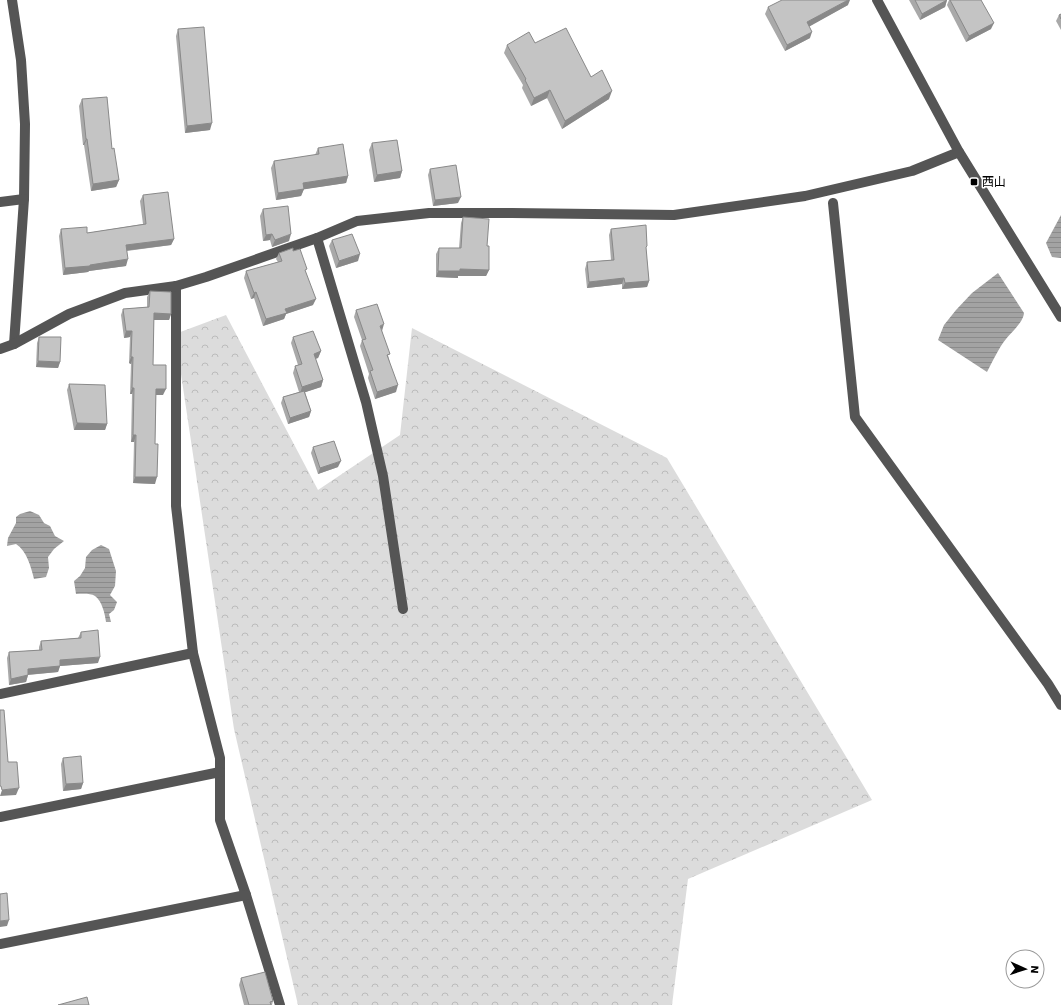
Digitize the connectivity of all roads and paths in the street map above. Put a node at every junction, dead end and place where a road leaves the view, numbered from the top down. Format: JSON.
{"nodes":[{"id":1,"x":12,"y":0,"type":"edge"},
{"id":2,"x":876,"y":0,"type":"edge"},
{"id":3,"x":959,"y":152,"type":"junction"},
{"id":4,"x":24,"y":199,"type":"junction"},
{"id":5,"x":0,"y":202,"type":"edge"},
{"id":6,"x":833,"y":203,"type":"dead end"},
{"id":7,"x":317,"y":238,"type":"junction"},
{"id":8,"x":176,"y":286,"type":"junction"},
{"id":9,"x":1061,"y":317,"type":"edge"},
{"id":10,"x":14,"y":344,"type":"junction"},
{"id":11,"x":0,"y":349,"type":"edge"},
{"id":12,"x":403,"y":609,"type":"dead end"},
{"id":13,"x":193,"y":653,"type":"junction"},
{"id":14,"x":0,"y":694,"type":"edge"},
{"id":15,"x":1061,"y":705,"type":"edge"},
{"id":16,"x":220,"y":772,"type":"junction"},
{"id":17,"x":0,"y":817,"type":"edge"},
{"id":18,"x":246,"y":895,"type":"junction"},
{"id":19,"x":0,"y":944,"type":"edge"},
{"id":20,"x":280,"y":1005,"type":"edge"}],
"edges":[{"from":1,"to":4,"type":"street"},
{"from":2,"to":3,"type":"street"},
{"from":3,"to":7,"type":"street"},
{"from":3,"to":9,"type":"street"},
{"from":4,"to":5,"type":"street"},
{"from":4,"to":10,"type":"street"},
{"from":6,"to":15,"type":"street"},
{"from":7,"to":8,"type":"street"},
{"from":7,"to":12,"type":"street"},
{"from":8,"to":10,"type":"street"},
{"from":8,"to":13,"type":"street"},
{"from":10,"to":11,"type":"street"},
{"from":13,"to":14,"type":"street"},
{"from":13,"to":16,"type":"street"},
{"from":16,"to":17,"type":"street"},
{"from":16,"to":18,"type":"street"},
{"from":18,"to":19,"type":"street"},
{"from":18,"to":20,"type":"street"}]}
